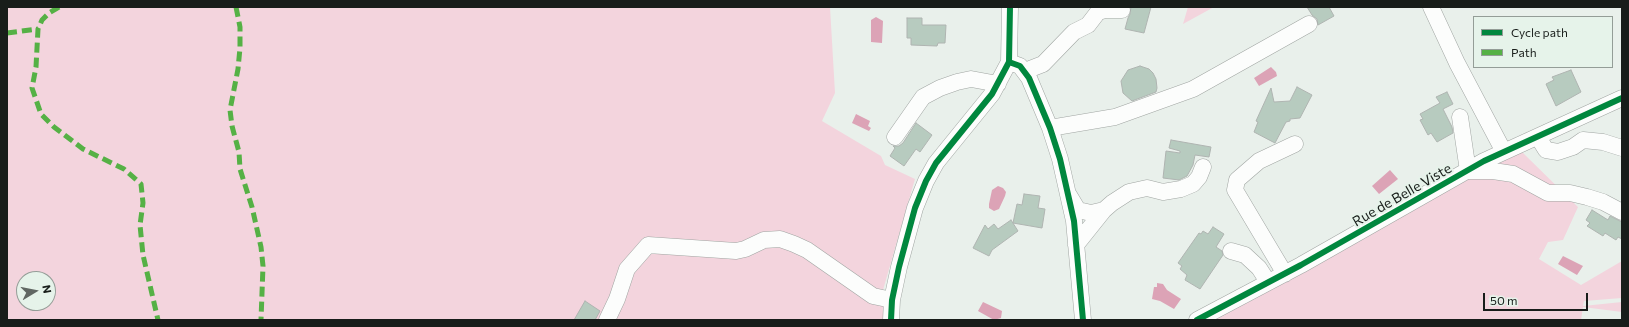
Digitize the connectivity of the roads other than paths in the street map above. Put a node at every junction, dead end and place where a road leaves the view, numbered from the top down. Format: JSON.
{"nodes":[{"id":1,"x":1010,"y":7,"type":"edge"},
{"id":2,"x":1431,"y":7,"type":"edge"},
{"id":3,"x":1122,"y":10,"type":"dead end"},
{"id":4,"x":1309,"y":24,"type":"dead end"},
{"id":5,"x":1009,"y":62,"type":"junction"},
{"id":6,"x":1025,"y":71,"type":"junction"},
{"id":7,"x":998,"y":84,"type":"junction"},
{"id":8,"x":1622,"y":98,"type":"edge"},
{"id":9,"x":1460,"y":117,"type":"dead end"},
{"id":10,"x":1050,"y":128,"type":"junction"},
{"id":11,"x":895,"y":137,"type":"dead end"},
{"id":12,"x":1538,"y":137,"type":"junction"},
{"id":13,"x":1295,"y":144,"type":"dead end"},
{"id":14,"x":1622,"y":148,"type":"edge"},
{"id":15,"x":1504,"y":152,"type":"junction"},
{"id":16,"x":1203,"y":167,"type":"dead end"},
{"id":17,"x":1468,"y":171,"type":"junction"},
{"id":18,"x":1068,"y":193,"type":"junction"},
{"id":19,"x":1104,"y":210,"type":"junction"},
{"id":20,"x":1622,"y":212,"type":"edge"},
{"id":21,"x":1076,"y":245,"type":"junction"},
{"id":22,"x":1231,"y":251,"type":"dead end"},
{"id":23,"x":1285,"y":274,"type":"junction"},
{"id":24,"x":1268,"y":282,"type":"junction"},
{"id":25,"x":892,"y":300,"type":"junction"},
{"id":26,"x":607,"y":320,"type":"edge"},
{"id":27,"x":891,"y":320,"type":"edge"},
{"id":28,"x":1083,"y":320,"type":"edge"},
{"id":29,"x":1197,"y":320,"type":"edge"}],
"edges":[{"from":1,"to":5,"type":"street"},
{"from":2,"to":15,"type":"street"},
{"from":3,"to":6,"type":"street"},
{"from":4,"to":10,"type":"street"},
{"from":5,"to":6,"type":"street"},
{"from":5,"to":7,"type":"street"},
{"from":6,"to":10,"type":"street"},
{"from":7,"to":11,"type":"street"},
{"from":7,"to":25,"type":"street"},
{"from":8,"to":12,"type":"street","name":"Rue de Belle Viste"},
{"from":9,"to":17,"type":"street"},
{"from":10,"to":18,"type":"street"},
{"from":12,"to":14,"type":"street"},
{"from":12,"to":15,"type":"street","name":"Rue de Belle Viste"},
{"from":13,"to":23,"type":"street"},
{"from":15,"to":17,"type":"street","name":"Rue de Belle Viste"},
{"from":16,"to":19,"type":"street"},
{"from":17,"to":20,"type":"street"},
{"from":17,"to":23,"type":"street","name":"Rue de Belle Viste"},
{"from":18,"to":19,"type":"street"},
{"from":18,"to":21,"type":"street"},
{"from":19,"to":21,"type":"street"},
{"from":21,"to":28,"type":"street"},
{"from":22,"to":24,"type":"street"},
{"from":23,"to":24,"type":"street","name":"Rue de Belle Viste"},
{"from":24,"to":29,"type":"street","name":"Rue de Belle Viste"},
{"from":25,"to":26,"type":"street"},
{"from":25,"to":27,"type":"street"}]}
